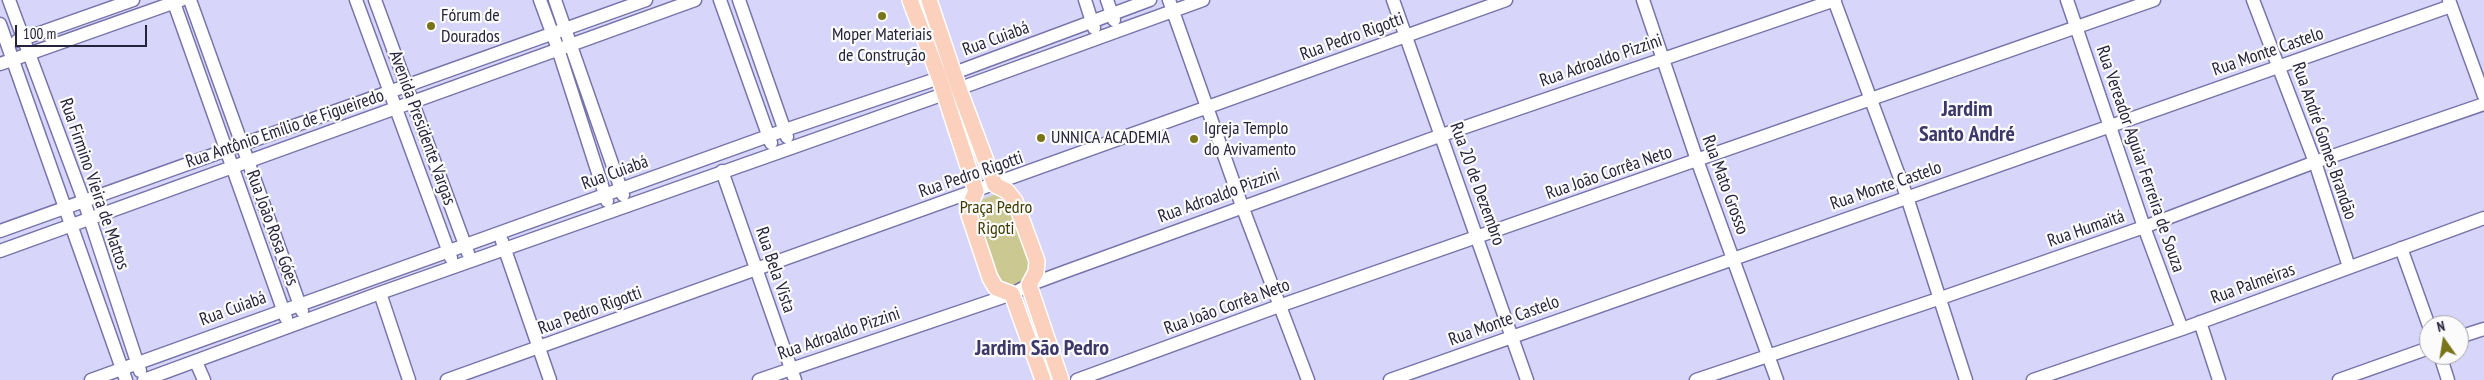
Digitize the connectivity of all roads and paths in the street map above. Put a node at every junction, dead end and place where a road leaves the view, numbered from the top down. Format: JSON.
{"nodes":[{"id":1,"x":9,"y":0,"type":"edge"},
{"id":2,"x":133,"y":0,"type":"edge"},
{"id":3,"x":190,"y":0,"type":"edge"},
{"id":4,"x":356,"y":0,"type":"edge"},
{"id":5,"x":375,"y":0,"type":"edge"},
{"id":6,"x":540,"y":0,"type":"edge"},
{"id":7,"x":555,"y":0,"type":"edge"},
{"id":8,"x":646,"y":0,"type":"edge"},
{"id":9,"x":696,"y":0,"type":"edge"},
{"id":10,"x":720,"y":0,"type":"edge"},
{"id":11,"x":738,"y":0,"type":"edge"},
{"id":12,"x":910,"y":0,"type":"edge"},
{"id":13,"x":930,"y":0,"type":"edge"},
{"id":14,"x":1085,"y":0,"type":"edge"},
{"id":15,"x":1107,"y":0,"type":"edge"},
{"id":16,"x":1150,"y":0,"type":"edge"},
{"id":17,"x":1203,"y":0,"type":"edge"},
{"id":18,"x":1393,"y":0,"type":"edge"},
{"id":19,"x":1506,"y":0,"type":"edge"},
{"id":20,"x":1643,"y":0,"type":"edge"},
{"id":21,"x":1834,"y":0,"type":"edge"},
{"id":22,"x":2067,"y":0,"type":"edge"},
{"id":23,"x":2154,"y":0,"type":"edge"},
{"id":24,"x":2253,"y":0,"type":"edge"},
{"id":25,"x":176,"y":1,"type":"edge"},
{"id":26,"x":2450,"y":3,"type":"edge"},
{"id":27,"x":1170,"y":6,"type":"edge"},
{"id":28,"x":1112,"y":13,"type":"junction"},
{"id":29,"x":1092,"y":21,"type":"junction"},
{"id":30,"x":0,"y":24,"type":"edge"},
{"id":31,"x":2077,"y":27,"type":"junction"},
{"id":32,"x":565,"y":29,"type":"junction"},
{"id":33,"x":1118,"y":30,"type":"junction"},
{"id":34,"x":552,"y":35,"type":"junction"},
{"id":35,"x":1052,"y":36,"type":"junction"},
{"id":36,"x":1405,"y":36,"type":"junction"},
{"id":37,"x":1098,"y":38,"type":"junction"},
{"id":38,"x":24,"y":39,"type":"junction"},
{"id":39,"x":571,"y":44,"type":"junction"},
{"id":40,"x":4,"y":45,"type":"edge"},
{"id":41,"x":558,"y":49,"type":"junction"},
{"id":42,"x":1058,"y":53,"type":"junction"},
{"id":43,"x":30,"y":54,"type":"junction"},
{"id":44,"x":1662,"y":58,"type":"junction"},
{"id":45,"x":13,"y":59,"type":"junction"},
{"id":46,"x":0,"y":64,"type":"edge"},
{"id":47,"x":2279,"y":66,"type":"junction"},
{"id":48,"x":954,"y":73,"type":"junction"},
{"id":49,"x":939,"y":78,"type":"junction"},
{"id":50,"x":406,"y":85,"type":"junction"},
{"id":51,"x":959,"y":89,"type":"junction"},
{"id":52,"x":390,"y":91,"type":"junction"},
{"id":53,"x":944,"y":94,"type":"junction"},
{"id":54,"x":2484,"y":96,"type":"edge"},
{"id":55,"x":1872,"y":100,"type":"junction"},
{"id":56,"x":413,"y":103,"type":"junction"},
{"id":57,"x":2484,"y":104,"type":"edge"},
{"id":58,"x":1207,"y":107,"type":"junction"},
{"id":59,"x":396,"y":109,"type":"junction"},
{"id":60,"x":2111,"y":125,"type":"junction"},
{"id":61,"x":785,"y":130,"type":"junction"},
{"id":62,"x":1442,"y":135,"type":"junction"},
{"id":63,"x":768,"y":136,"type":"junction"},
{"id":64,"x":242,"y":144,"type":"junction"},
{"id":65,"x":791,"y":146,"type":"junction"},
{"id":66,"x":226,"y":149,"type":"junction"},
{"id":67,"x":775,"y":152,"type":"junction"},
{"id":68,"x":1698,"y":160,"type":"junction"},
{"id":69,"x":248,"y":161,"type":"junction"},
{"id":70,"x":2315,"y":162,"type":"junction"},
{"id":71,"x":232,"y":166,"type":"junction"},
{"id":72,"x":722,"y":171,"type":"junction"},
{"id":73,"x":994,"y":185,"type":"junction"},
{"id":74,"x":621,"y":189,"type":"junction"},
{"id":75,"x":976,"y":192,"type":"junction"},
{"id":76,"x":605,"y":195,"type":"junction"},
{"id":77,"x":1907,"y":197,"type":"junction"},
{"id":78,"x":84,"y":201,"type":"junction"},
{"id":79,"x":626,"y":205,"type":"junction"},
{"id":80,"x":1242,"y":206,"type":"junction"},
{"id":81,"x":65,"y":207,"type":"junction"},
{"id":82,"x":610,"y":211,"type":"junction"},
{"id":83,"x":89,"y":218,"type":"junction"},
{"id":84,"x":2484,"y":218,"type":"edge"},
{"id":85,"x":70,"y":225,"type":"junction"},
{"id":86,"x":2144,"y":227,"type":"junction"},
{"id":87,"x":0,"y":231,"type":"edge"},
{"id":88,"x":499,"y":234,"type":"junction"},
{"id":89,"x":1478,"y":237,"type":"junction"},
{"id":90,"x":465,"y":245,"type":"junction"},
{"id":91,"x":2401,"y":248,"type":"junction"},
{"id":92,"x":504,"y":249,"type":"junction"},
{"id":93,"x":0,"y":251,"type":"edge"},
{"id":94,"x":448,"y":252,"type":"junction"},
{"id":95,"x":1733,"y":258,"type":"junction"},
{"id":96,"x":471,"y":260,"type":"junction"},
{"id":97,"x":454,"y":267,"type":"junction"},
{"id":98,"x":2348,"y":267,"type":"junction"},
{"id":99,"x":757,"y":269,"type":"junction"},
{"id":100,"x":1028,"y":285,"type":"junction"},
{"id":101,"x":380,"y":293,"type":"junction"},
{"id":102,"x":1012,"y":294,"type":"junction"},
{"id":103,"x":1942,"y":298,"type":"junction"},
{"id":104,"x":299,"y":304,"type":"junction"},
{"id":105,"x":1279,"y":306,"type":"junction"},
{"id":106,"x":283,"y":310,"type":"junction"},
{"id":107,"x":2425,"y":315,"type":"edge"},
{"id":108,"x":305,"y":321,"type":"junction"},
{"id":109,"x":2200,"y":322,"type":"junction"},
{"id":110,"x":289,"y":327,"type":"junction"},
{"id":111,"x":2182,"y":329,"type":"junction"},
{"id":112,"x":2484,"y":329,"type":"edge"},
{"id":113,"x":2469,"y":334,"type":"edge"},
{"id":114,"x":1512,"y":336,"type":"junction"},
{"id":115,"x":538,"y":348,"type":"junction"},
{"id":116,"x":2419,"y":352,"type":"edge"},
{"id":117,"x":1769,"y":354,"type":"junction"},
{"id":118,"x":138,"y":362,"type":"junction"},
{"id":119,"x":196,"y":362,"type":"junction"},
{"id":120,"x":2443,"y":365,"type":"edge"},
{"id":121,"x":124,"y":374,"type":"edge"},
{"id":122,"x":793,"y":374,"type":"edge"},
{"id":123,"x":165,"y":377,"type":"edge"},
{"id":124,"x":91,"y":380,"type":"edge"},
{"id":125,"x":144,"y":380,"type":"edge"},
{"id":126,"x":204,"y":380,"type":"edge"},
{"id":127,"x":409,"y":380,"type":"edge"},
{"id":128,"x":447,"y":380,"type":"edge"},
{"id":129,"x":550,"y":380,"type":"edge"},
{"id":130,"x":759,"y":380,"type":"edge"},
{"id":131,"x":1043,"y":380,"type":"edge"},
{"id":132,"x":1061,"y":380,"type":"edge"},
{"id":133,"x":1077,"y":380,"type":"edge"},
{"id":134,"x":1308,"y":380,"type":"edge"},
{"id":135,"x":1390,"y":380,"type":"edge"},
{"id":136,"x":1528,"y":380,"type":"edge"},
{"id":137,"x":1696,"y":380,"type":"edge"},
{"id":138,"x":1778,"y":380,"type":"edge"},
{"id":139,"x":1966,"y":380,"type":"edge"},
{"id":140,"x":2033,"y":380,"type":"edge"},
{"id":141,"x":2219,"y":380,"type":"edge"},
{"id":142,"x":2339,"y":380,"type":"edge"},
{"id":143,"x":2448,"y":380,"type":"edge"}],
"edges":[{"from":1,"to":38,"type":"street","name":"Rua Firmino Vieira de Mattos"},
{"from":2,"to":38,"type":"street"},
{"from":3,"to":64,"type":"street","name":"Rua João Rosa Góes"},
{"from":4,"to":52,"type":"street","name":"Avenida Presidente Vargas"},
{"from":5,"to":50,"type":"street","name":"Avenida Presidente Vargas"},
{"from":6,"to":34,"type":"street"},
{"from":7,"to":32,"type":"street"},
{"from":8,"to":32,"type":"street","name":"Rua Antônio Emílio de Figueiredo"},
{"from":9,"to":39,"type":"street","name":"Rua Antônio Emílio de Figueiredo"},
{"from":10,"to":63,"type":"street"},
{"from":11,"to":61,"type":"street"},
{"from":12,"to":49,"type":"main road"},
{"from":13,"to":48,"type":"main road"},
{"from":14,"to":29,"type":"street"},
{"from":15,"to":28,"type":"street"},
{"from":16,"to":28,"type":"street","name":"Rua Cuiabá"},
{"from":17,"to":27,"type":"street","name":"Rua Cuiabá"},
{"from":18,"to":36,"type":"street","name":"Rua 20 de Dezembro"},
{"from":19,"to":36,"type":"street","name":"Rua Pedro Rigotti"},
{"from":20,"to":44,"type":"street","name":"Rua Mato Grosso"},
{"from":21,"to":44,"type":"street","name":"Rua Adroaldo Pizzini"},
{"from":21,"to":55,"type":"street"},
{"from":22,"to":31,"type":"street","name":"Rua Vereador Aguiar Ferreira de Souza"},
{"from":23,"to":31,"type":"street","name":"Rua João Corrêa Neto"},
{"from":24,"to":47,"type":"street","name":"Rua André Gomes Brandão"},
{"from":25,"to":43,"type":"street"},
{"from":25,"to":66,"type":"street","name":"Rua João Rosa Góes"},
{"from":26,"to":47,"type":"street","name":"Rua Monte Castelo"},
{"from":26,"to":54,"type":"street"},
{"from":27,"to":33,"type":"street","name":"Rua Cuiabá"},
{"from":27,"to":58,"type":"street"},
{"from":28,"to":29,"type":"street","name":"Rua Cuiabá"},
{"from":28,"to":33,"type":"street"},
{"from":29,"to":35,"type":"street","name":"Rua Cuiabá"},
{"from":29,"to":37,"type":"street"},
{"from":30,"to":40,"type":"street","name":"Rua Firmino Vieira de Mattos"},
{"from":31,"to":55,"type":"street","name":"Rua João Corrêa Neto"},
{"from":31,"to":60,"type":"street","name":"Rua Vereador Aguiar Ferreira de Souza"},
{"from":32,"to":34,"type":"street","name":"Rua Antônio Emílio de Figueiredo"},
{"from":32,"to":39,"type":"street"},
{"from":33,"to":37,"type":"street","name":"Rua Cuiabá"},
{"from":34,"to":41,"type":"street"},
{"from":34,"to":50,"type":"street","name":"Rua Antônio Emílio de Figueiredo"},
{"from":35,"to":42,"type":"street"},
{"from":35,"to":48,"type":"street","name":"Rua Cuiabá"},
{"from":36,"to":58,"type":"street","name":"Rua Pedro Rigotti"},
{"from":36,"to":62,"type":"street","name":"Rua 20 de Dezembro"},
{"from":37,"to":42,"type":"street","name":"Rua Cuiabá"},
{"from":38,"to":40,"type":"street"},
{"from":38,"to":43,"type":"street","name":"Rua Firmino Vieira de Mattos"},
{"from":39,"to":41,"type":"street","name":"Rua Antônio Emílio de Figueiredo"},
{"from":39,"to":74,"type":"street"},
{"from":40,"to":45,"type":"street","name":"Rua Firmino Vieira de Mattos"},
{"from":41,"to":56,"type":"street","name":"Rua Antônio Emílio de Figueiredo"},
{"from":41,"to":76,"type":"street"},
{"from":42,"to":51,"type":"street","name":"Rua Cuiabá"},
{"from":43,"to":45,"type":"street"},
{"from":43,"to":78,"type":"street","name":"Rua Firmino Vieira de Mattos"},
{"from":44,"to":62,"type":"street","name":"Rua Adroaldo Pizzini"},
{"from":44,"to":68,"type":"street","name":"Rua Mato Grosso"},
{"from":45,"to":46,"type":"street"},
{"from":45,"to":81,"type":"street","name":"Rua Firmino Vieira de Mattos"},
{"from":47,"to":60,"type":"street","name":"Rua Monte Castelo"},
{"from":47,"to":70,"type":"street","name":"Rua André Gomes Brandão"},
{"from":48,"to":49,"type":"street","name":"Rua Cuiabá"},
{"from":48,"to":51,"type":"main road"},
{"from":49,"to":53,"type":"main road"},
{"from":49,"to":61,"type":"street","name":"Rua Cuiabá"},
{"from":50,"to":52,"type":"street","name":"Rua Antônio Emílio de Figueiredo"},
{"from":50,"to":56,"type":"street","name":"Avenida Presidente Vargas"},
{"from":51,"to":53,"type":"street","name":"Rua Cuiabá"},
{"from":51,"to":73,"type":"main road"},
{"from":52,"to":59,"type":"street","name":"Avenida Presidente Vargas"},
{"from":52,"to":64,"type":"street","name":"Rua Antônio Emílio de Figueiredo"},
{"from":53,"to":65,"type":"street","name":"Rua Cuiabá"},
{"from":53,"to":75,"type":"main road"},
{"from":55,"to":68,"type":"street","name":"Rua João Corrêa Neto"},
{"from":55,"to":77,"type":"street"},
{"from":56,"to":59,"type":"street","name":"Rua Antônio Emílio de Figueiredo"},
{"from":56,"to":90,"type":"street","name":"Avenida Presidente Vargas"},
{"from":57,"to":70,"type":"street","name":"Rua Humaitá"},
{"from":58,"to":73,"type":"street","name":"Rua Pedro Rigotti"},
{"from":58,"to":80,"type":"street"},
{"from":59,"to":69,"type":"street","name":"Rua Antônio Emílio de Figueiredo"},
{"from":59,"to":94,"type":"street","name":"Avenida Presidente Vargas"},
{"from":60,"to":77,"type":"street","name":"Rua Monte Castelo"},
{"from":60,"to":86,"type":"street","name":"Rua Vereador Aguiar Ferreira de Souza"},
{"from":61,"to":63,"type":"street","name":"Rua Cuiabá"},
{"from":61,"to":65,"type":"street"},
{"from":62,"to":80,"type":"street","name":"Rua Adroaldo Pizzini"},
{"from":62,"to":89,"type":"street","name":"Rua 20 de Dezembro"},
{"from":63,"to":67,"type":"street"},
{"from":63,"to":74,"type":"street","name":"Rua Cuiabá"},
{"from":64,"to":66,"type":"street","name":"Rua Antônio Emílio de Figueiredo"},
{"from":64,"to":69,"type":"street","name":"Rua João Rosa Góes"},
{"from":65,"to":67,"type":"street","name":"Rua Cuiabá"},
{"from":66,"to":71,"type":"street","name":"Rua João Rosa Góes"},
{"from":66,"to":78,"type":"street","name":"Rua Antônio Emílio de Figueiredo"},
{"from":67,"to":72,"type":"street","name":"Rua Cuiabá"},
{"from":68,"to":89,"type":"street","name":"Rua João Corrêa Neto"},
{"from":68,"to":95,"type":"street","name":"Rua Mato Grosso"},
{"from":69,"to":71,"type":"street","name":"Rua Antônio Emílio de Figueiredo"},
{"from":69,"to":104,"type":"street","name":"Rua João Rosa Góes"},
{"from":70,"to":86,"type":"street","name":"Rua Humaitá"},
{"from":70,"to":98,"type":"street","name":"Rua André Gomes Brandão"},
{"from":71,"to":83,"type":"street","name":"Rua Antônio Emílio de Figueiredo"},
{"from":71,"to":106,"type":"street","name":"Rua João Rosa Góes"},
{"from":72,"to":79,"type":"street","name":"Rua Cuiabá"},
{"from":72,"to":99,"type":"street","name":"Rua Bela Vista"},
{"from":73,"to":75,"type":"street","name":"Rua Pedro Rigotti"},
{"from":73,"to":100,"type":"main road"},
{"from":74,"to":76,"type":"street","name":"Rua Cuiabá"},
{"from":74,"to":79,"type":"street"},
{"from":75,"to":99,"type":"street","name":"Rua Pedro Rigotti"},
{"from":75,"to":102,"type":"main road"},
{"from":76,"to":82,"type":"street"},
{"from":76,"to":88,"type":"street","name":"Rua Cuiabá"},
{"from":77,"to":95,"type":"street","name":"Rua Monte Castelo"},
{"from":77,"to":103,"type":"street"},
{"from":78,"to":81,"type":"street","name":"Rua Antônio Emílio de Figueiredo"},
{"from":78,"to":83,"type":"street","name":"Rua Firmino Vieira de Mattos"},
{"from":79,"to":82,"type":"street","name":"Rua Cuiabá"},
{"from":80,"to":100,"type":"street","name":"Rua Adroaldo Pizzini"},
{"from":80,"to":105,"type":"street"},
{"from":81,"to":85,"type":"street","name":"Rua Firmino Vieira de Mattos"},
{"from":81,"to":87,"type":"street","name":"Rua Antônio Emílio de Figueiredo"},
{"from":82,"to":92,"type":"street","name":"Rua Cuiabá"},
{"from":83,"to":85,"type":"street","name":"Rua Antônio Emílio de Figueiredo"},
{"from":83,"to":118,"type":"street","name":"Rua Firmino Vieira de Mattos"},
{"from":84,"to":91,"type":"street","name":"Rua Palmeiras"},
{"from":85,"to":93,"type":"street","name":"Rua Antônio Emílio de Figueiredo"},
{"from":85,"to":121,"type":"street","name":"Rua Firmino Vieira de Mattos"},
{"from":86,"to":103,"type":"street","name":"Rua Humaitá"},
{"from":86,"to":111,"type":"street","name":"Rua Vereador Aguiar Ferreira de Souza"},
{"from":88,"to":90,"type":"street","name":"Rua Cuiabá"},
{"from":88,"to":92,"type":"street"},
{"from":89,"to":105,"type":"street","name":"Rua João Corrêa Neto"},
{"from":89,"to":114,"type":"street","name":"Rua 20 de Dezembro"},
{"from":90,"to":94,"type":"street","name":"Rua Cuiabá"},
{"from":90,"to":96,"type":"street","name":"Avenida Presidente Vargas"},
{"from":91,"to":98,"type":"street","name":"Rua Palmeiras"},
{"from":91,"to":107,"type":"street"},
{"from":92,"to":96,"type":"street","name":"Rua Cuiabá"},
{"from":92,"to":115,"type":"street"},
{"from":94,"to":97,"type":"street","name":"Avenida Presidente Vargas"},
{"from":94,"to":104,"type":"street","name":"Rua Cuiabá"},
{"from":95,"to":114,"type":"street","name":"Rua Monte Castelo"},
{"from":95,"to":117,"type":"street","name":"Rua Mato Grosso"},
{"from":96,"to":97,"type":"street","name":"Rua Cuiabá"},
{"from":97,"to":101,"type":"street","name":"Rua Cuiabá"},
{"from":98,"to":109,"type":"street","name":"Rua Palmeiras"},
{"from":99,"to":115,"type":"street","name":"Rua Pedro Rigotti"},
{"from":99,"to":122,"type":"street","name":"Rua Bela Vista"},
{"from":100,"to":102,"type":"street","name":"Rua Adroaldo Pizzini"},
{"from":100,"to":132,"type":"main road"},
{"from":101,"to":108,"type":"street","name":"Rua Cuiabá"},
{"from":101,"to":127,"type":"street"},
{"from":102,"to":122,"type":"street","name":"Rua Adroaldo Pizzini"},
{"from":102,"to":131,"type":"main road"},
{"from":103,"to":117,"type":"street","name":"Rua Humaitá"},
{"from":103,"to":139,"type":"street"},
{"from":104,"to":106,"type":"street","name":"Rua Cuiabá"},
{"from":104,"to":108,"type":"street","name":"Rua João Rosa Góes"},
{"from":105,"to":133,"type":"street","name":"Rua João Corrêa Neto"},
{"from":105,"to":134,"type":"street"},
{"from":106,"to":110,"type":"street","name":"Rua João Rosa Góes"},
{"from":106,"to":118,"type":"street","name":"Rua Cuiabá"},
{"from":108,"to":110,"type":"street","name":"Rua Cuiabá"},
{"from":109,"to":111,"type":"street","name":"Rua Palmeiras"},
{"from":109,"to":141,"type":"street"},
{"from":110,"to":119,"type":"street","name":"Rua Cuiabá"},
{"from":111,"to":140,"type":"street","name":"Rua Palmeiras"},
{"from":112,"to":113,"type":"street"},
{"from":114,"to":135,"type":"street","name":"Rua Monte Castelo"},
{"from":114,"to":136,"type":"street","name":"Rua 20 de Dezembro"},
{"from":115,"to":128,"type":"street","name":"Rua Pedro Rigotti"},
{"from":115,"to":129,"type":"street"},
{"from":116,"to":142,"type":"street"},
{"from":117,"to":137,"type":"street","name":"Rua Humaitá"},
{"from":117,"to":138,"type":"street","name":"Rua Mato Grosso"},
{"from":118,"to":121,"type":"street","name":"Rua Cuiabá"},
{"from":118,"to":125,"type":"street","name":"Rua Firmino Vieira de Mattos"},
{"from":119,"to":123,"type":"street","name":"Rua Cuiabá"},
{"from":119,"to":126,"type":"street"},
{"from":120,"to":143,"type":"street"},
{"from":121,"to":124,"type":"street","name":"Rua Cuiabá"},
{"from":122,"to":130,"type":"street","name":"Rua Adroaldo Pizzini"},
{"from":123,"to":125,"type":"street","name":"Rua Cuiabá"}]}
